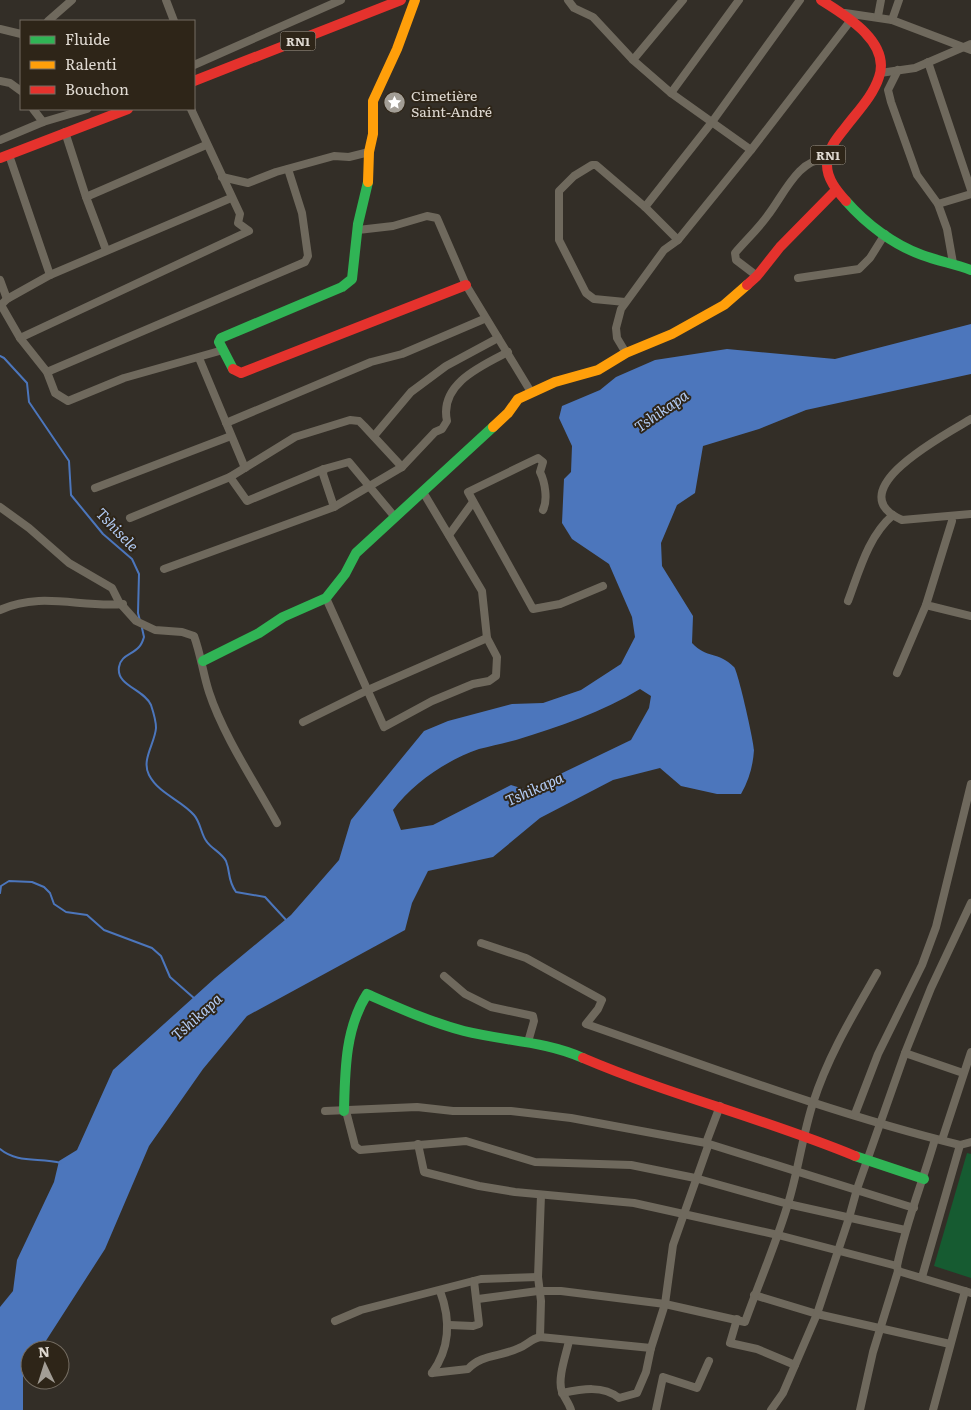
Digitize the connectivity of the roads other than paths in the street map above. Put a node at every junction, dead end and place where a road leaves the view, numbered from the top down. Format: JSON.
{"nodes":[{"id":1,"x":72,"y":0,"type":"edge"},
{"id":2,"x":166,"y":0,"type":"edge"},
{"id":3,"x":341,"y":0,"type":"edge"},
{"id":4,"x":401,"y":0,"type":"edge"},
{"id":5,"x":414,"y":0,"type":"edge"},
{"id":6,"x":568,"y":0,"type":"edge"},
{"id":7,"x":683,"y":0,"type":"edge"},
{"id":8,"x":740,"y":0,"type":"edge"},
{"id":9,"x":800,"y":0,"type":"edge"},
{"id":10,"x":821,"y":0,"type":"edge"},
{"id":11,"x":882,"y":0,"type":"edge"},
{"id":12,"x":899,"y":0,"type":"edge"},
{"id":13,"x":846,"y":16,"type":"junction"},
{"id":14,"x":878,"y":16,"type":"junction"},
{"id":15,"x":49,"y":20,"type":"edge"},
{"id":16,"x":174,"y":20,"type":"edge"},
{"id":17,"x":892,"y":20,"type":"junction"},
{"id":18,"x":0,"y":29,"type":"edge"},
{"id":19,"x":20,"y":34,"type":"edge"},
{"id":20,"x":969,"y":47,"type":"edge"},
{"id":21,"x":633,"y":60,"type":"junction"},
{"id":22,"x":928,"y":62,"type":"junction"},
{"id":23,"x":195,"y":65,"type":"edge"},
{"id":24,"x":898,"y":70,"type":"junction"},
{"id":25,"x":880,"y":73,"type":"junction"},
{"id":26,"x":0,"y":81,"type":"edge"},
{"id":27,"x":195,"y":81,"type":"edge"},
{"id":28,"x":20,"y":90,"type":"edge"},
{"id":29,"x":671,"y":93,"type":"junction"},
{"id":30,"x":34,"y":110,"type":"edge"},
{"id":31,"x":84,"y":110,"type":"edge"},
{"id":32,"x":125,"y":110,"type":"edge"},
{"id":33,"x":191,"y":110,"type":"edge"},
{"id":34,"x":43,"y":122,"type":"junction"},
{"id":35,"x":712,"y":122,"type":"junction"},
{"id":36,"x":65,"y":132,"type":"junction"},
{"id":37,"x":0,"y":140,"type":"edge"},
{"id":38,"x":206,"y":144,"type":"junction"},
{"id":39,"x":751,"y":150,"type":"junction"},
{"id":40,"x":369,"y":152,"type":"junction"},
{"id":41,"x":4,"y":157,"type":"edge"},
{"id":42,"x":827,"y":159,"type":"junction"},
{"id":43,"x":288,"y":169,"type":"junction"},
{"id":44,"x":222,"y":177,"type":"junction"},
{"id":45,"x":836,"y":190,"type":"junction"},
{"id":46,"x":971,"y":190,"type":"edge"},
{"id":47,"x":971,"y":194,"type":"edge"},
{"id":48,"x":86,"y":197,"type":"junction"},
{"id":49,"x":231,"y":198,"type":"junction"},
{"id":50,"x":938,"y":204,"type":"junction"},
{"id":51,"x":645,"y":207,"type":"junction"},
{"id":52,"x":358,"y":230,"type":"junction"},
{"id":53,"x":885,"y":234,"type":"junction"},
{"id":54,"x":678,"y":240,"type":"junction"},
{"id":55,"x":106,"y":250,"type":"junction"},
{"id":56,"x":953,"y":263,"type":"junction"},
{"id":57,"x":971,"y":270,"type":"edge"},
{"id":58,"x":50,"y":275,"type":"junction"},
{"id":59,"x":757,"y":276,"type":"junction"},
{"id":60,"x":798,"y":278,"type":"dead end"},
{"id":61,"x":0,"y":280,"type":"edge"},
{"id":62,"x":466,"y":285,"type":"junction"},
{"id":63,"x":7,"y":299,"type":"junction"},
{"id":64,"x":625,"y":302,"type":"junction"},
{"id":65,"x":484,"y":319,"type":"junction"},
{"id":66,"x":20,"y":338,"type":"junction"},
{"id":67,"x":498,"y":338,"type":"junction"},
{"id":68,"x":223,"y":350,"type":"junction"},
{"id":69,"x":508,"y":352,"type":"junction"},
{"id":70,"x":626,"y":353,"type":"junction"},
{"id":71,"x":199,"y":358,"type":"junction"},
{"id":72,"x":47,"y":372,"type":"junction"},
{"id":73,"x":532,"y":392,"type":"junction"},
{"id":74,"x":971,"y":419,"type":"edge"},
{"id":75,"x":226,"y":424,"type":"junction"},
{"id":76,"x":231,"y":436,"type":"junction"},
{"id":77,"x":374,"y":436,"type":"junction"},
{"id":78,"x":402,"y":467,"type":"junction"},
{"id":79,"x":245,"y":468,"type":"junction"},
{"id":80,"x":324,"y":469,"type":"junction"},
{"id":81,"x":230,"y":477,"type":"junction"},
{"id":82,"x":95,"y":488,"type":"dead end"},
{"id":83,"x":370,"y":488,"type":"junction"},
{"id":84,"x":423,"y":492,"type":"junction"},
{"id":85,"x":473,"y":502,"type":"junction"},
{"id":86,"x":0,"y":507,"type":"edge"},
{"id":87,"x":334,"y":507,"type":"junction"},
{"id":88,"x":543,"y":510,"type":"dead end"},
{"id":89,"x":971,"y":514,"type":"edge"},
{"id":90,"x":893,"y":515,"type":"junction"},
{"id":91,"x":394,"y":516,"type":"junction"},
{"id":92,"x":130,"y":518,"type":"dead end"},
{"id":93,"x":952,"y":521,"type":"dead end"},
{"id":94,"x":449,"y":535,"type":"junction"},
{"id":95,"x":164,"y":569,"type":"dead end"},
{"id":96,"x":604,"y":586,"type":"dead end"},
{"id":97,"x":326,"y":598,"type":"junction"},
{"id":98,"x":848,"y":601,"type":"dead end"},
{"id":99,"x":123,"y":604,"type":"junction"},
{"id":100,"x":926,"y":605,"type":"junction"},
{"id":101,"x":0,"y":610,"type":"edge"},
{"id":102,"x":971,"y":616,"type":"edge"},
{"id":103,"x":487,"y":638,"type":"junction"},
{"id":104,"x":203,"y":661,"type":"junction"},
{"id":105,"x":897,"y":673,"type":"dead end"},
{"id":106,"x":368,"y":690,"type":"junction"},
{"id":107,"x":303,"y":722,"type":"dead end"},
{"id":108,"x":971,"y":784,"type":"edge"},
{"id":109,"x":277,"y":823,"type":"dead end"},
{"id":110,"x":971,"y":903,"type":"edge"},
{"id":111,"x":967,"y":925,"type":"edge"},
{"id":112,"x":481,"y":943,"type":"dead end"},
{"id":113,"x":877,"y":973,"type":"dead end"},
{"id":114,"x":444,"y":976,"type":"dead end"},
{"id":115,"x":528,"y":1042,"type":"junction"},
{"id":116,"x":971,"y":1052,"type":"edge"},
{"id":117,"x":905,"y":1053,"type":"junction"},
{"id":118,"x":963,"y":1073,"type":"junction"},
{"id":119,"x":814,"y":1101,"type":"junction"},
{"id":120,"x":720,"y":1106,"type":"junction"},
{"id":121,"x":325,"y":1111,"type":"dead end"},
{"id":122,"x":345,"y":1111,"type":"junction"},
{"id":123,"x":855,"y":1114,"type":"junction"},
{"id":124,"x":880,"y":1122,"type":"junction"},
{"id":125,"x":803,"y":1134,"type":"junction"},
{"id":126,"x":939,"y":1139,"type":"junction"},
{"id":127,"x":971,"y":1142,"type":"edge"},
{"id":128,"x":706,"y":1143,"type":"junction"},
{"id":129,"x":418,"y":1144,"type":"junction"},
{"id":130,"x":960,"y":1145,"type":"junction"},
{"id":131,"x":867,"y":1161,"type":"junction"},
{"id":132,"x":797,"y":1170,"type":"junction"},
{"id":133,"x":695,"y":1178,"type":"junction"},
{"id":134,"x":924,"y":1179,"type":"junction"},
{"id":135,"x":857,"y":1189,"type":"junction"},
{"id":136,"x":541,"y":1194,"type":"junction"},
{"id":137,"x":788,"y":1204,"type":"junction"},
{"id":138,"x":914,"y":1208,"type":"junction"},
{"id":139,"x":684,"y":1213,"type":"junction"},
{"id":140,"x":849,"y":1218,"type":"junction"},
{"id":141,"x":904,"y":1230,"type":"junction"},
{"id":142,"x":778,"y":1235,"type":"junction"},
{"id":143,"x":838,"y":1252,"type":"junction"},
{"id":144,"x":898,"y":1268,"type":"junction"},
{"id":145,"x":538,"y":1277,"type":"junction"},
{"id":146,"x":922,"y":1277,"type":"junction"},
{"id":147,"x":474,"y":1281,"type":"junction"},
{"id":148,"x":440,"y":1291,"type":"junction"},
{"id":149,"x":538,"y":1291,"type":"junction"},
{"id":150,"x":968,"y":1292,"type":"edge"},
{"id":151,"x":754,"y":1295,"type":"junction"},
{"id":152,"x":478,"y":1299,"type":"junction"},
{"id":153,"x":665,"y":1304,"type":"junction"},
{"id":154,"x":817,"y":1314,"type":"junction"},
{"id":155,"x":737,"y":1319,"type":"junction"},
{"id":156,"x":335,"y":1321,"type":"dead end"},
{"id":157,"x":449,"y":1325,"type":"junction"},
{"id":158,"x":881,"y":1328,"type":"junction"},
{"id":159,"x":540,"y":1337,"type":"junction"},
{"id":160,"x":569,"y":1341,"type":"junction"},
{"id":161,"x":950,"y":1344,"type":"junction"},
{"id":162,"x":651,"y":1348,"type":"junction"},
{"id":163,"x":709,"y":1361,"type":"dead end"},
{"id":164,"x":795,"y":1365,"type":"junction"},
{"id":165,"x":562,"y":1393,"type":"junction"},
{"id":166,"x":571,"y":1410,"type":"edge"},
{"id":167,"x":656,"y":1410,"type":"edge"},
{"id":168,"x":771,"y":1410,"type":"edge"},
{"id":169,"x":860,"y":1410,"type":"edge"},
{"id":170,"x":933,"y":1410,"type":"edge"}],
"edges":[{"from":1,"to":15,"type":"street"},
{"from":2,"to":16,"type":"street"},
{"from":3,"to":23,"type":"street"},
{"from":4,"to":27,"type":"main road","number":"RN1"},
{"from":5,"to":40,"type":"main road"},
{"from":6,"to":21,"type":"street"},
{"from":7,"to":21,"type":"street"},
{"from":8,"to":29,"type":"street"},
{"from":9,"to":35,"type":"street"},
{"from":10,"to":13,"type":"main road"},
{"from":11,"to":14,"type":"street"},
{"from":12,"to":17,"type":"street"},
{"from":13,"to":14,"type":"street"},
{"from":13,"to":25,"type":"main road"},
{"from":13,"to":39,"type":"street"},
{"from":14,"to":17,"type":"street"},
{"from":17,"to":20,"type":"street"},
{"from":18,"to":19,"type":"street"},
{"from":20,"to":22,"type":"street"},
{"from":21,"to":29,"type":"street"},
{"from":22,"to":24,"type":"street"},
{"from":22,"to":46,"type":"street"},
{"from":24,"to":25,"type":"street"},
{"from":24,"to":50,"type":"street"},
{"from":25,"to":42,"type":"main road","number":"RN1"},
{"from":26,"to":28,"type":"street"},
{"from":29,"to":35,"type":"street"},
{"from":30,"to":34,"type":"street"},
{"from":31,"to":34,"type":"street"},
{"from":32,"to":36,"type":"main road"},
{"from":33,"to":38,"type":"street"},
{"from":34,"to":37,"type":"street"},
{"from":35,"to":39,"type":"street"},
{"from":35,"to":51,"type":"street"},
{"from":36,"to":41,"type":"main road"},
{"from":36,"to":48,"type":"street"},
{"from":38,"to":44,"type":"street"},
{"from":38,"to":48,"type":"street"},
{"from":39,"to":54,"type":"street"},
{"from":40,"to":43,"type":"street"},
{"from":40,"to":52,"type":"main road"},
{"from":41,"to":58,"type":"street"},
{"from":42,"to":45,"type":"main road","number":"RN1"},
{"from":42,"to":59,"type":"street"},
{"from":43,"to":44,"type":"street"},
{"from":43,"to":72,"type":"street"},
{"from":44,"to":49,"type":"street"},
{"from":45,"to":53,"type":"main road","number":"RN1"},
{"from":45,"to":59,"type":"main road"},
{"from":47,"to":50,"type":"street"},
{"from":48,"to":55,"type":"street"},
{"from":49,"to":55,"type":"street"},
{"from":49,"to":66,"type":"street"},
{"from":50,"to":56,"type":"street"},
{"from":51,"to":54,"type":"street"},
{"from":51,"to":64,"type":"street"},
{"from":52,"to":62,"type":"street"},
{"from":52,"to":68,"type":"main road"},
{"from":53,"to":56,"type":"main road","number":"RN1"},
{"from":53,"to":60,"type":"street"},
{"from":54,"to":64,"type":"street"},
{"from":55,"to":58,"type":"street"},
{"from":56,"to":57,"type":"main road","number":"RN1"},
{"from":58,"to":63,"type":"street"},
{"from":59,"to":70,"type":"main road"},
{"from":61,"to":63,"type":"street"},
{"from":62,"to":65,"type":"street"},
{"from":62,"to":68,"type":"main road"},
{"from":63,"to":66,"type":"street"},
{"from":64,"to":70,"type":"street"},
{"from":65,"to":67,"type":"street"},
{"from":65,"to":75,"type":"street"},
{"from":66,"to":72,"type":"street"},
{"from":67,"to":69,"type":"street"},
{"from":67,"to":77,"type":"street"},
{"from":68,"to":71,"type":"street"},
{"from":69,"to":73,"type":"street"},
{"from":69,"to":78,"type":"street"},
{"from":70,"to":73,"type":"main road"},
{"from":71,"to":72,"type":"street"},
{"from":71,"to":75,"type":"street"},
{"from":73,"to":84,"type":"main road"},
{"from":74,"to":90,"type":"street"},
{"from":75,"to":76,"type":"street"},
{"from":76,"to":79,"type":"street"},
{"from":76,"to":82,"type":"street"},
{"from":77,"to":78,"type":"street"},
{"from":77,"to":79,"type":"street"},
{"from":78,"to":83,"type":"street"},
{"from":79,"to":81,"type":"street"},
{"from":80,"to":81,"type":"street"},
{"from":80,"to":83,"type":"street"},
{"from":80,"to":87,"type":"street"},
{"from":81,"to":92,"type":"street"},
{"from":83,"to":87,"type":"street"},
{"from":83,"to":91,"type":"street"},
{"from":84,"to":91,"type":"main road"},
{"from":84,"to":94,"type":"street"},
{"from":85,"to":88,"type":"street"},
{"from":85,"to":94,"type":"street"},
{"from":85,"to":96,"type":"street"},
{"from":86,"to":99,"type":"street"},
{"from":87,"to":95,"type":"street"},
{"from":89,"to":90,"type":"street"},
{"from":90,"to":98,"type":"street"},
{"from":91,"to":97,"type":"main road"},
{"from":93,"to":100,"type":"street"},
{"from":94,"to":103,"type":"street"},
{"from":97,"to":104,"type":"main road"},
{"from":97,"to":106,"type":"street"},
{"from":99,"to":101,"type":"street"},
{"from":99,"to":104,"type":"street"},
{"from":100,"to":102,"type":"street"},
{"from":100,"to":105,"type":"street"},
{"from":103,"to":106,"type":"street"},
{"from":103,"to":106,"type":"street"},
{"from":104,"to":109,"type":"street"},
{"from":106,"to":107,"type":"street"},
{"from":108,"to":123,"type":"street"},
{"from":110,"to":111,"type":"street"},
{"from":111,"to":117,"type":"street"},
{"from":112,"to":119,"type":"street"},
{"from":113,"to":119,"type":"street"},
{"from":114,"to":115,"type":"street"},
{"from":115,"to":120,"type":"main road"},
{"from":115,"to":122,"type":"main road"},
{"from":116,"to":118,"type":"street"},
{"from":117,"to":118,"type":"street"},
{"from":117,"to":124,"type":"street"},
{"from":118,"to":126,"type":"street"},
{"from":119,"to":123,"type":"street"},
{"from":119,"to":125,"type":"street"},
{"from":120,"to":125,"type":"main road"},
{"from":120,"to":128,"type":"street"},
{"from":121,"to":122,"type":"street"},
{"from":122,"to":128,"type":"street"},
{"from":122,"to":129,"type":"street"},
{"from":123,"to":124,"type":"street"},
{"from":124,"to":126,"type":"street"},
{"from":124,"to":131,"type":"street"},
{"from":125,"to":131,"type":"main road"},
{"from":125,"to":132,"type":"street"},
{"from":126,"to":130,"type":"street"},
{"from":126,"to":134,"type":"street"},
{"from":127,"to":130,"type":"street"},
{"from":128,"to":132,"type":"street"},
{"from":128,"to":133,"type":"street"},
{"from":129,"to":133,"type":"street"},
{"from":129,"to":136,"type":"street"},
{"from":130,"to":146,"type":"street"},
{"from":131,"to":134,"type":"main road"},
{"from":131,"to":135,"type":"street"},
{"from":132,"to":135,"type":"street"},
{"from":132,"to":137,"type":"street"},
{"from":133,"to":137,"type":"street"},
{"from":133,"to":139,"type":"street"},
{"from":134,"to":138,"type":"street"},
{"from":135,"to":138,"type":"street"},
{"from":135,"to":140,"type":"street"},
{"from":136,"to":139,"type":"street"},
{"from":136,"to":145,"type":"street"},
{"from":137,"to":140,"type":"street"},
{"from":137,"to":142,"type":"street"},
{"from":138,"to":141,"type":"street"},
{"from":139,"to":142,"type":"street"},
{"from":139,"to":153,"type":"street"},
{"from":140,"to":141,"type":"street"},
{"from":140,"to":143,"type":"street"},
{"from":141,"to":144,"type":"street"},
{"from":142,"to":143,"type":"street"},
{"from":142,"to":151,"type":"street"},
{"from":143,"to":144,"type":"street"},
{"from":143,"to":154,"type":"street"},
{"from":144,"to":146,"type":"street"},
{"from":144,"to":158,"type":"street"},
{"from":145,"to":147,"type":"street"},
{"from":145,"to":149,"type":"street"},
{"from":146,"to":150,"type":"street"},
{"from":147,"to":148,"type":"street"},
{"from":147,"to":152,"type":"street"},
{"from":148,"to":156,"type":"street"},
{"from":148,"to":157,"type":"street"},
{"from":149,"to":152,"type":"street"},
{"from":149,"to":153,"type":"street"},
{"from":149,"to":159,"type":"street"},
{"from":150,"to":161,"type":"street"},
{"from":151,"to":154,"type":"street"},
{"from":151,"to":155,"type":"street"},
{"from":152,"to":157,"type":"street"},
{"from":153,"to":155,"type":"street"},
{"from":153,"to":162,"type":"street"},
{"from":154,"to":158,"type":"street"},
{"from":154,"to":164,"type":"street"},
{"from":155,"to":164,"type":"street"},
{"from":157,"to":159,"type":"street"},
{"from":158,"to":161,"type":"street"},
{"from":158,"to":169,"type":"street"},
{"from":159,"to":160,"type":"street"},
{"from":160,"to":162,"type":"street"},
{"from":160,"to":165,"type":"street"},
{"from":161,"to":170,"type":"street"},
{"from":162,"to":165,"type":"street"},
{"from":163,"to":167,"type":"street"},
{"from":164,"to":168,"type":"street"},
{"from":165,"to":166,"type":"street"}]}
